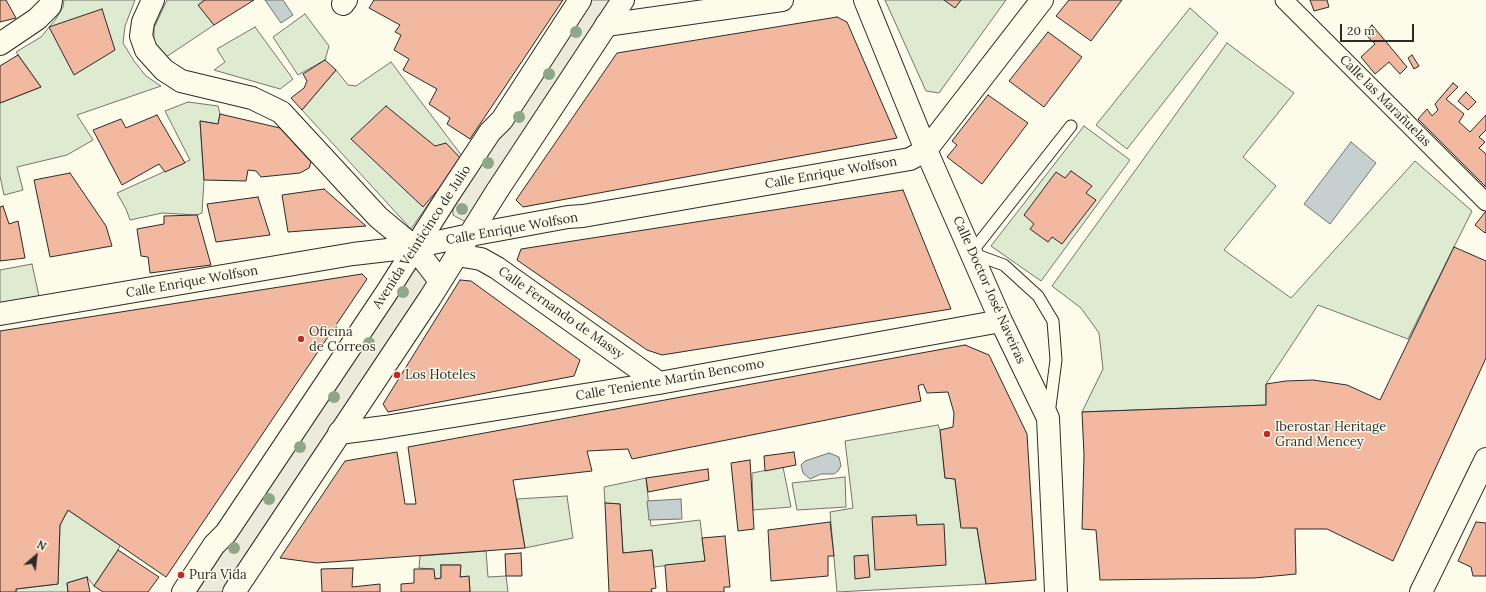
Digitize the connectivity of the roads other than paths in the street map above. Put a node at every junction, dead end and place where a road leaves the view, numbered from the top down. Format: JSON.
{"nodes":[{"id":1,"x":51,"y":0,"type":"edge"},
{"id":2,"x":153,"y":0,"type":"edge"},
{"id":3,"x":580,"y":0,"type":"edge"},
{"id":4,"x":623,"y":0,"type":"edge"},
{"id":5,"x":782,"y":0,"type":"edge"},
{"id":6,"x":865,"y":0,"type":"edge"},
{"id":7,"x":1042,"y":0,"type":"edge"},
{"id":8,"x":1284,"y":0,"type":"edge"},
{"id":9,"x":606,"y":25,"type":"junction"},
{"id":10,"x":0,"y":44,"type":"edge"},
{"id":11,"x":1071,"y":126,"type":"dead end"},
{"id":12,"x":926,"y":150,"type":"junction"},
{"id":13,"x":1486,"y":202,"type":"edge"},
{"id":14,"x":470,"y":235,"type":"junction"},
{"id":15,"x":414,"y":247,"type":"junction"},
{"id":16,"x":971,"y":253,"type":"junction"},
{"id":17,"x":457,"y":255,"type":"junction"},
{"id":18,"x":440,"y":281,"type":"junction"},
{"id":19,"x":0,"y":314,"type":"edge"},
{"id":20,"x":1000,"y":321,"type":"junction"},
{"id":21,"x":659,"y":383,"type":"junction"},
{"id":22,"x":1048,"y":418,"type":"junction"},
{"id":23,"x":339,"y":433,"type":"junction"},
{"id":24,"x":1486,"y":459,"type":"edge"},
{"id":25,"x":183,"y":592,"type":"edge"},
{"id":26,"x":234,"y":592,"type":"edge"},
{"id":27,"x":1056,"y":592,"type":"edge"},
{"id":28,"x":1421,"y":592,"type":"edge"}],
"edges":[{"from":1,"to":10,"type":"street"},
{"from":2,"to":15,"type":"street"},
{"from":3,"to":15,"type":"street","name":"Avenida Veinticinco de Julio"},
{"from":4,"to":9,"type":"street"},
{"from":5,"to":9,"type":"street"},
{"from":6,"to":12,"type":"street","name":"Calle Doctor José Naveiras"},
{"from":7,"to":12,"type":"street"},
{"from":8,"to":13,"type":"street","name":"Calle las Marañuelas"},
{"from":9,"to":14,"type":"street"},
{"from":11,"to":16,"type":"lane"},
{"from":12,"to":14,"type":"street","name":"Calle Enrique Wolfson"},
{"from":12,"to":16,"type":"street","name":"Calle Doctor José Naveiras"},
{"from":14,"to":15,"type":"street","name":"Calle Enrique Wolfson"},
{"from":14,"to":17,"type":"street"},
{"from":15,"to":18,"type":"street"},
{"from":15,"to":19,"type":"street","name":"Calle Enrique Wolfson"},
{"from":15,"to":25,"type":"street","name":"Avenida Veinticinco de Julio"},
{"from":16,"to":20,"type":"street","name":"Calle Doctor José Naveiras"},
{"from":16,"to":22,"type":"lane"},
{"from":17,"to":18,"type":"street"},
{"from":17,"to":21,"type":"street","name":"Calle Fernando de Massy"},
{"from":18,"to":23,"type":"street"},
{"from":20,"to":21,"type":"street","name":"Calle Teniente Martín Bencomo"},
{"from":20,"to":22,"type":"street","name":"Calle Doctor José Naveiras"},
{"from":21,"to":23,"type":"street","name":"Calle Teniente Martín Bencomo"},
{"from":22,"to":27,"type":"street","name":"Calle Doctor José Naveiras"},
{"from":23,"to":26,"type":"street"},
{"from":24,"to":28,"type":"street"}]}
